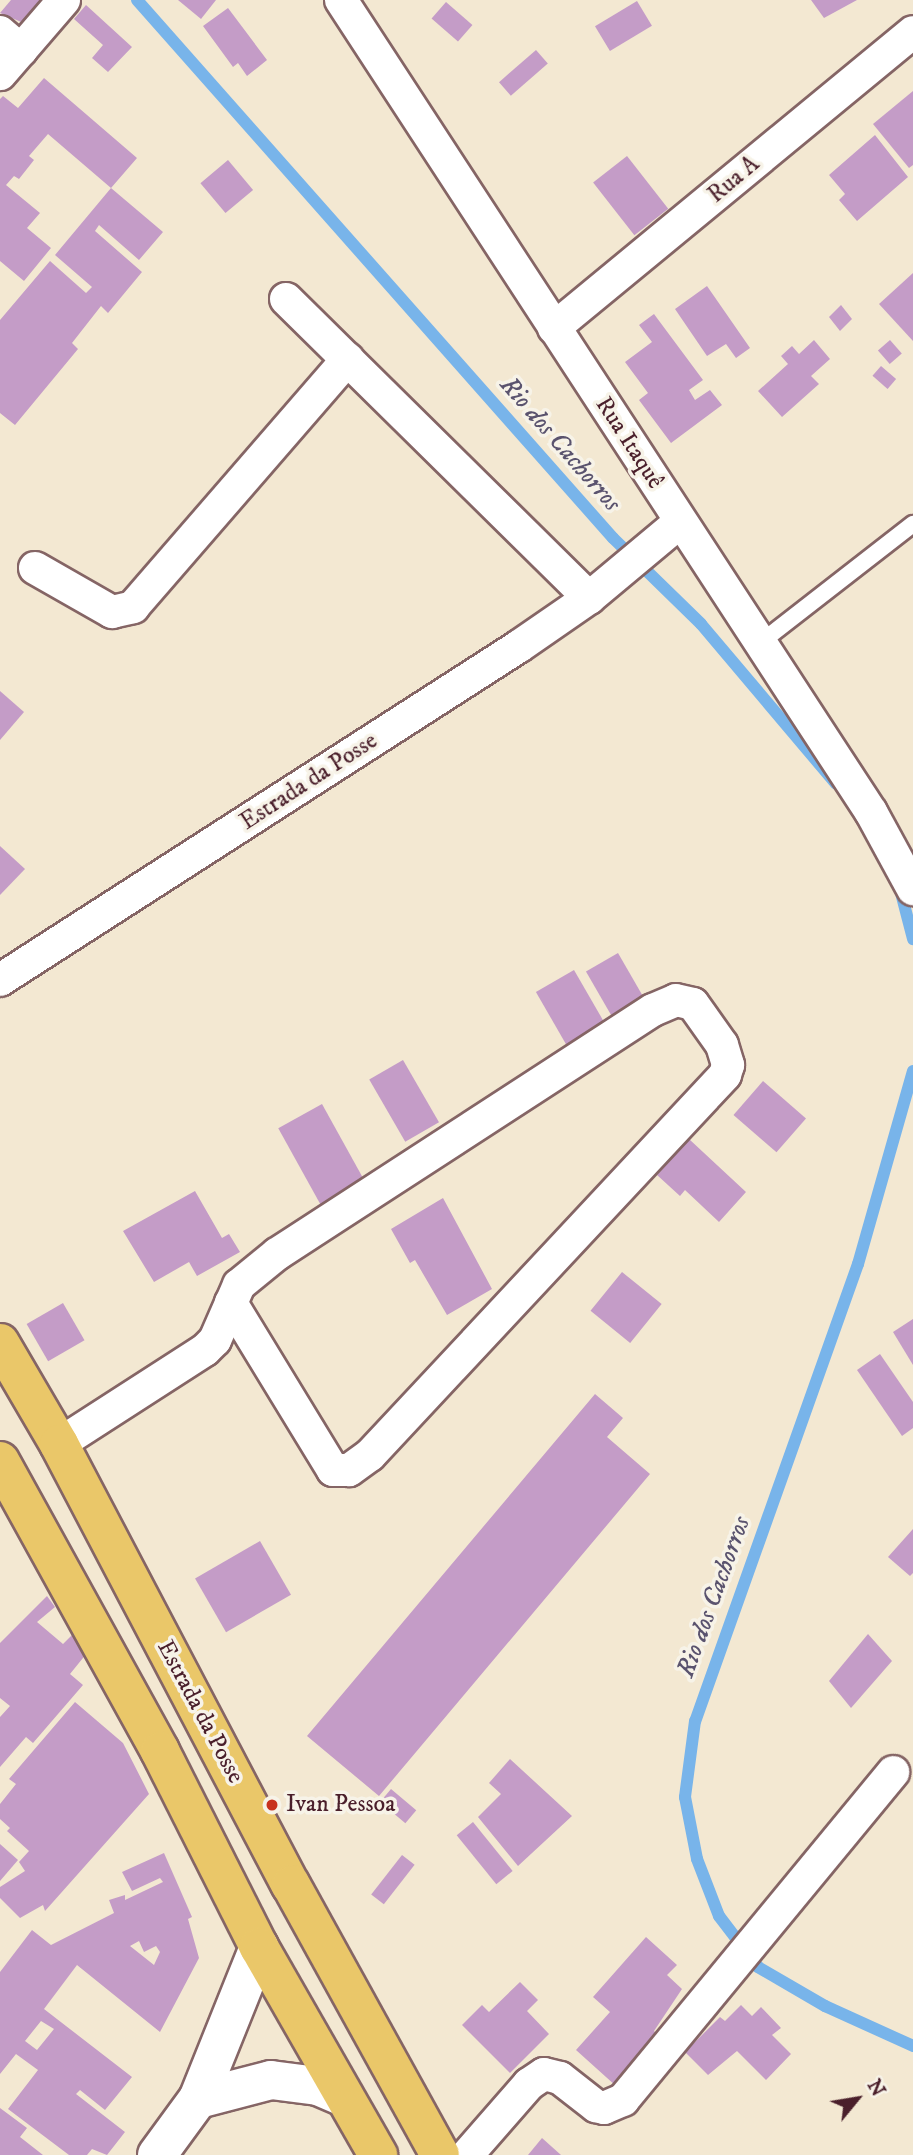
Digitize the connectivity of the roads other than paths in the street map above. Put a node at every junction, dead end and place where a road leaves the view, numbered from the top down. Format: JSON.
{"nodes":[{"id":1,"x":64,"y":0,"type":"edge"},
{"id":2,"x":341,"y":0,"type":"edge"},
{"id":3,"x":913,"y":32,"type":"edge"},
{"id":4,"x":10,"y":41,"type":"edge"},
{"id":5,"x":0,"y":74,"type":"edge"},
{"id":6,"x":286,"y":299,"type":"dead end"},
{"id":7,"x":554,"y":328,"type":"junction"},
{"id":8,"x":348,"y":359,"type":"junction"},
{"id":9,"x":680,"y":522,"type":"junction"},
{"id":10,"x":913,"y":524,"type":"edge"},
{"id":11,"x":35,"y":568,"type":"dead end"},
{"id":12,"x":589,"y":598,"type":"junction"},
{"id":13,"x":760,"y":643,"type":"junction"},
{"id":14,"x":913,"y":889,"type":"edge"},
{"id":15,"x":0,"y":980,"type":"edge"},
{"id":16,"x":231,"y":1303,"type":"junction"},
{"id":17,"x":0,"y":1343,"type":"edge"},
{"id":18,"x":59,"y":1444,"type":"junction"},
{"id":19,"x":0,"y":1461,"type":"edge"},
{"id":20,"x":893,"y":1772,"type":"dead end"},
{"id":21,"x":259,"y":1947,"type":"junction"},
{"id":22,"x":342,"y":2096,"type":"junction"},
{"id":23,"x":198,"y":2099,"type":"junction"},
{"id":24,"x":157,"y":2155,"type":"edge"},
{"id":25,"x":378,"y":2155,"type":"edge"},
{"id":26,"x":440,"y":2155,"type":"edge"},
{"id":27,"x":467,"y":2155,"type":"edge"}],
"edges":[{"from":1,"to":4,"type":"street"},
{"from":2,"to":7,"type":"street","name":"Rua Itaquê"},
{"from":3,"to":7,"type":"street","name":"Rua A"},
{"from":4,"to":5,"type":"street"},
{"from":6,"to":8,"type":"street"},
{"from":7,"to":9,"type":"street","name":"Rua Itaquê"},
{"from":8,"to":11,"type":"street"},
{"from":8,"to":12,"type":"street"},
{"from":9,"to":12,"type":"street","name":"Estrada da Posse"},
{"from":9,"to":13,"type":"street","name":"Rua Itaquê"},
{"from":10,"to":13,"type":"lane"},
{"from":12,"to":15,"type":"street","name":"Estrada da Posse"},
{"from":13,"to":14,"type":"street","name":"Rua Itaquê"},
{"from":16,"to":16,"type":"street"},
{"from":16,"to":18,"type":"street"},
{"from":17,"to":18,"type":"main road","name":"Estrada da Posse"},
{"from":18,"to":26,"type":"main road","name":"Estrada da Posse"},
{"from":19,"to":21,"type":"main road"},
{"from":20,"to":27,"type":"street"},
{"from":21,"to":22,"type":"main road"},
{"from":21,"to":23,"type":"street"},
{"from":22,"to":23,"type":"street"},
{"from":22,"to":25,"type":"main road"},
{"from":23,"to":24,"type":"street"}]}
